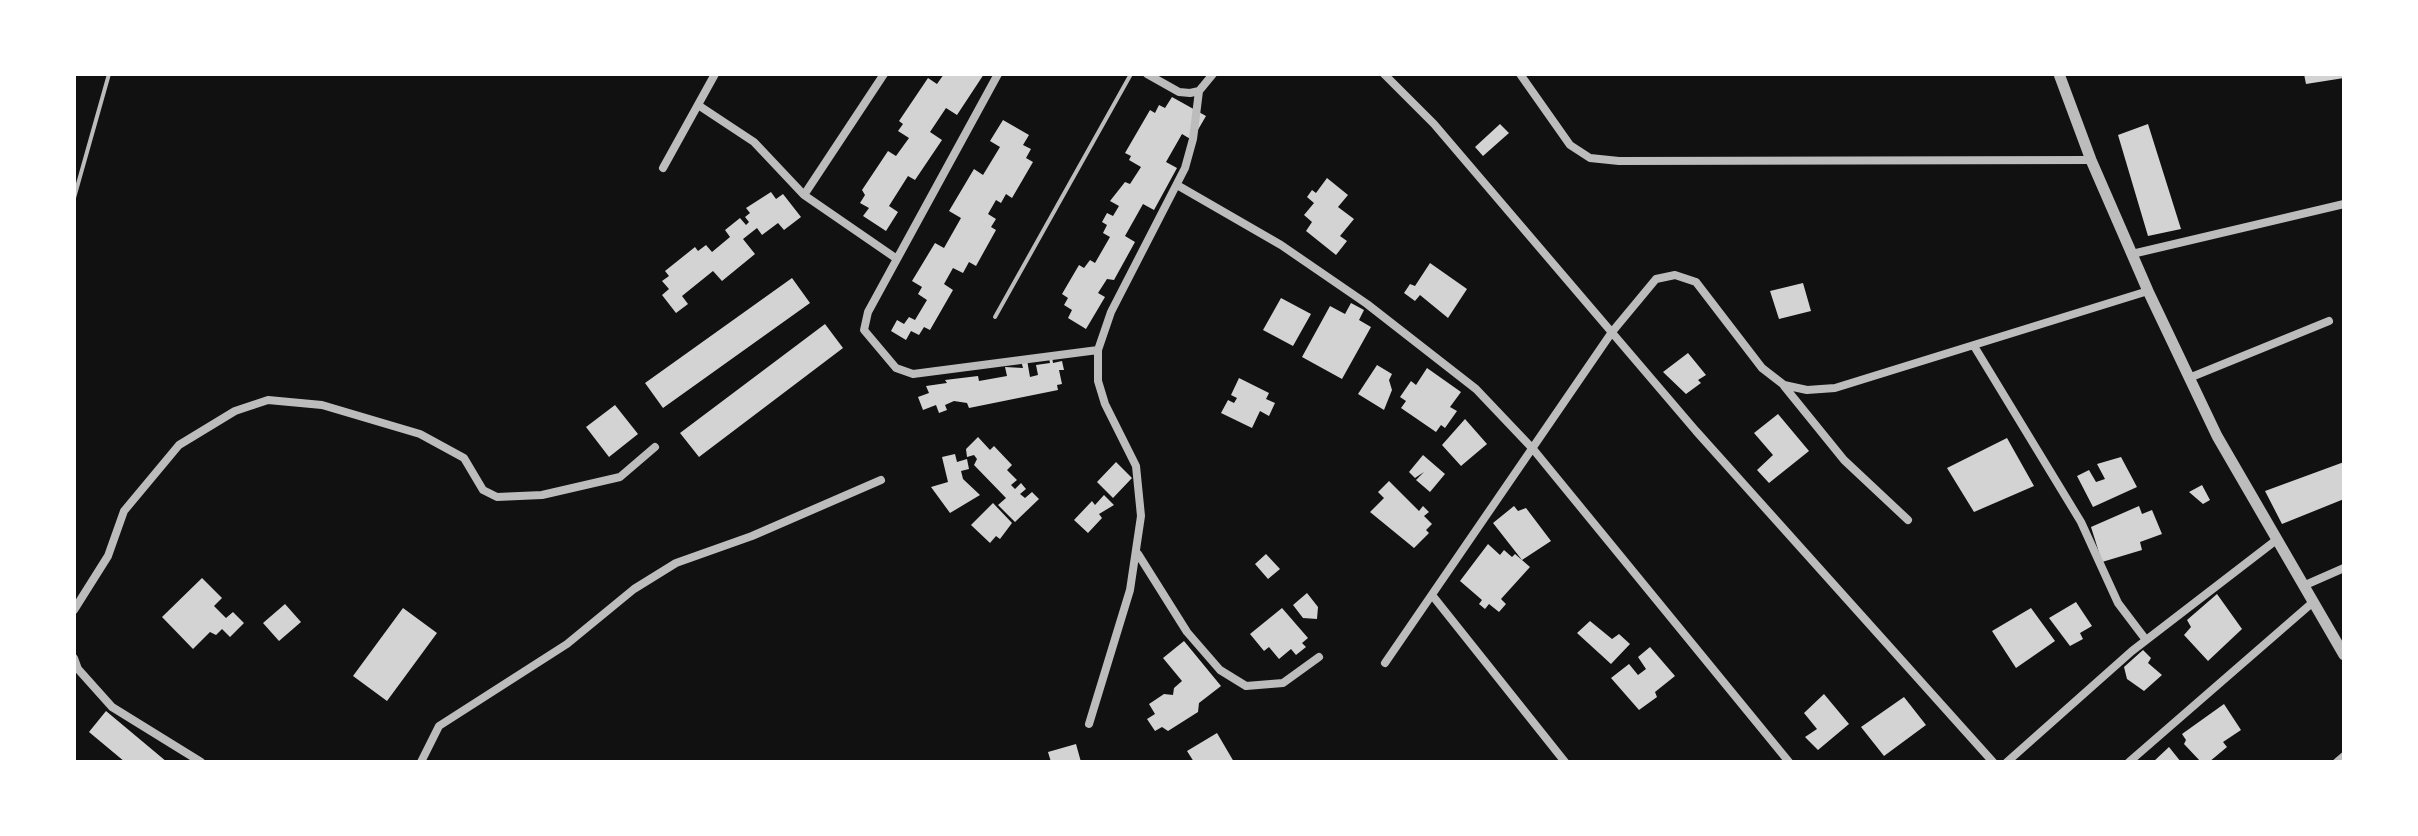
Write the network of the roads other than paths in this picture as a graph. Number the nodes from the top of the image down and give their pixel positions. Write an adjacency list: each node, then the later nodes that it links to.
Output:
1 (109, 74): 17 (lane)
2 (715, 74): 12 (street)
3 (884, 74): 16 (street)
4 (998, 74): 20 (street)
5 (1131, 74): 22 (lane)
6 (1147, 74): 11 (street)
7 (1213, 74): 11 (street)
8 (1384, 74): 24 (street)
9 (1520, 74): 13 (street)
10 (2059, 74): 13 (street)
11 (1199, 91): 15 (street)
12 (698, 105): 14 (street); 16 (street)
13 (2091, 160): 19 (street)
14 (663, 168)
15 (1177, 185): 26 (street); 30 (street)
16 (804, 195): 20 (street)
17 (74, 198)
18 (2344, 204): 19 (street)
19 (2132, 254): 21 (street)
20 (897, 259): 26 (street)
21 (2148, 291): 25 (street); 27 (street)
22 (995, 317)
23 (2329, 321): 27 (street)
24 (1612, 332): 28 (street); 30 (street); 51 (street)
25 (1974, 346): 28 (street); 40 (street)
26 (1098, 350): 34 (street)
27 (2189, 378): 33 (street)
28 (1784, 385): 32 (street)
29 (655, 447): 39 (street)
30 (1533, 449): 37 (street); 50 (street)
31 (881, 480): 48 (street)
32 (1908, 520)
33 (2275, 541): 36 (street); 40 (street)
34 (1138, 553): 42 (street); 45 (street)
35 (2344, 568): 36 (street)
36 (2303, 586): 38 (street)
37 (1432, 595): 44 (street); 49 (street)
38 (2312, 603): 41 (street); 53 (street)
39 (74, 610)
40 (2146, 640): 52 (street)
41 (2344, 655)
42 (1319, 657)
43 (74, 658): 47 (street)
44 (1385, 663)
45 (1089, 724)
46 (2344, 756): 54 (street)
47 (201, 762)
48 (421, 762)
49 (1565, 762)
50 (1789, 762)
51 (1993, 762)
52 (2007, 762)
53 (2129, 762)
54 (2337, 762)

